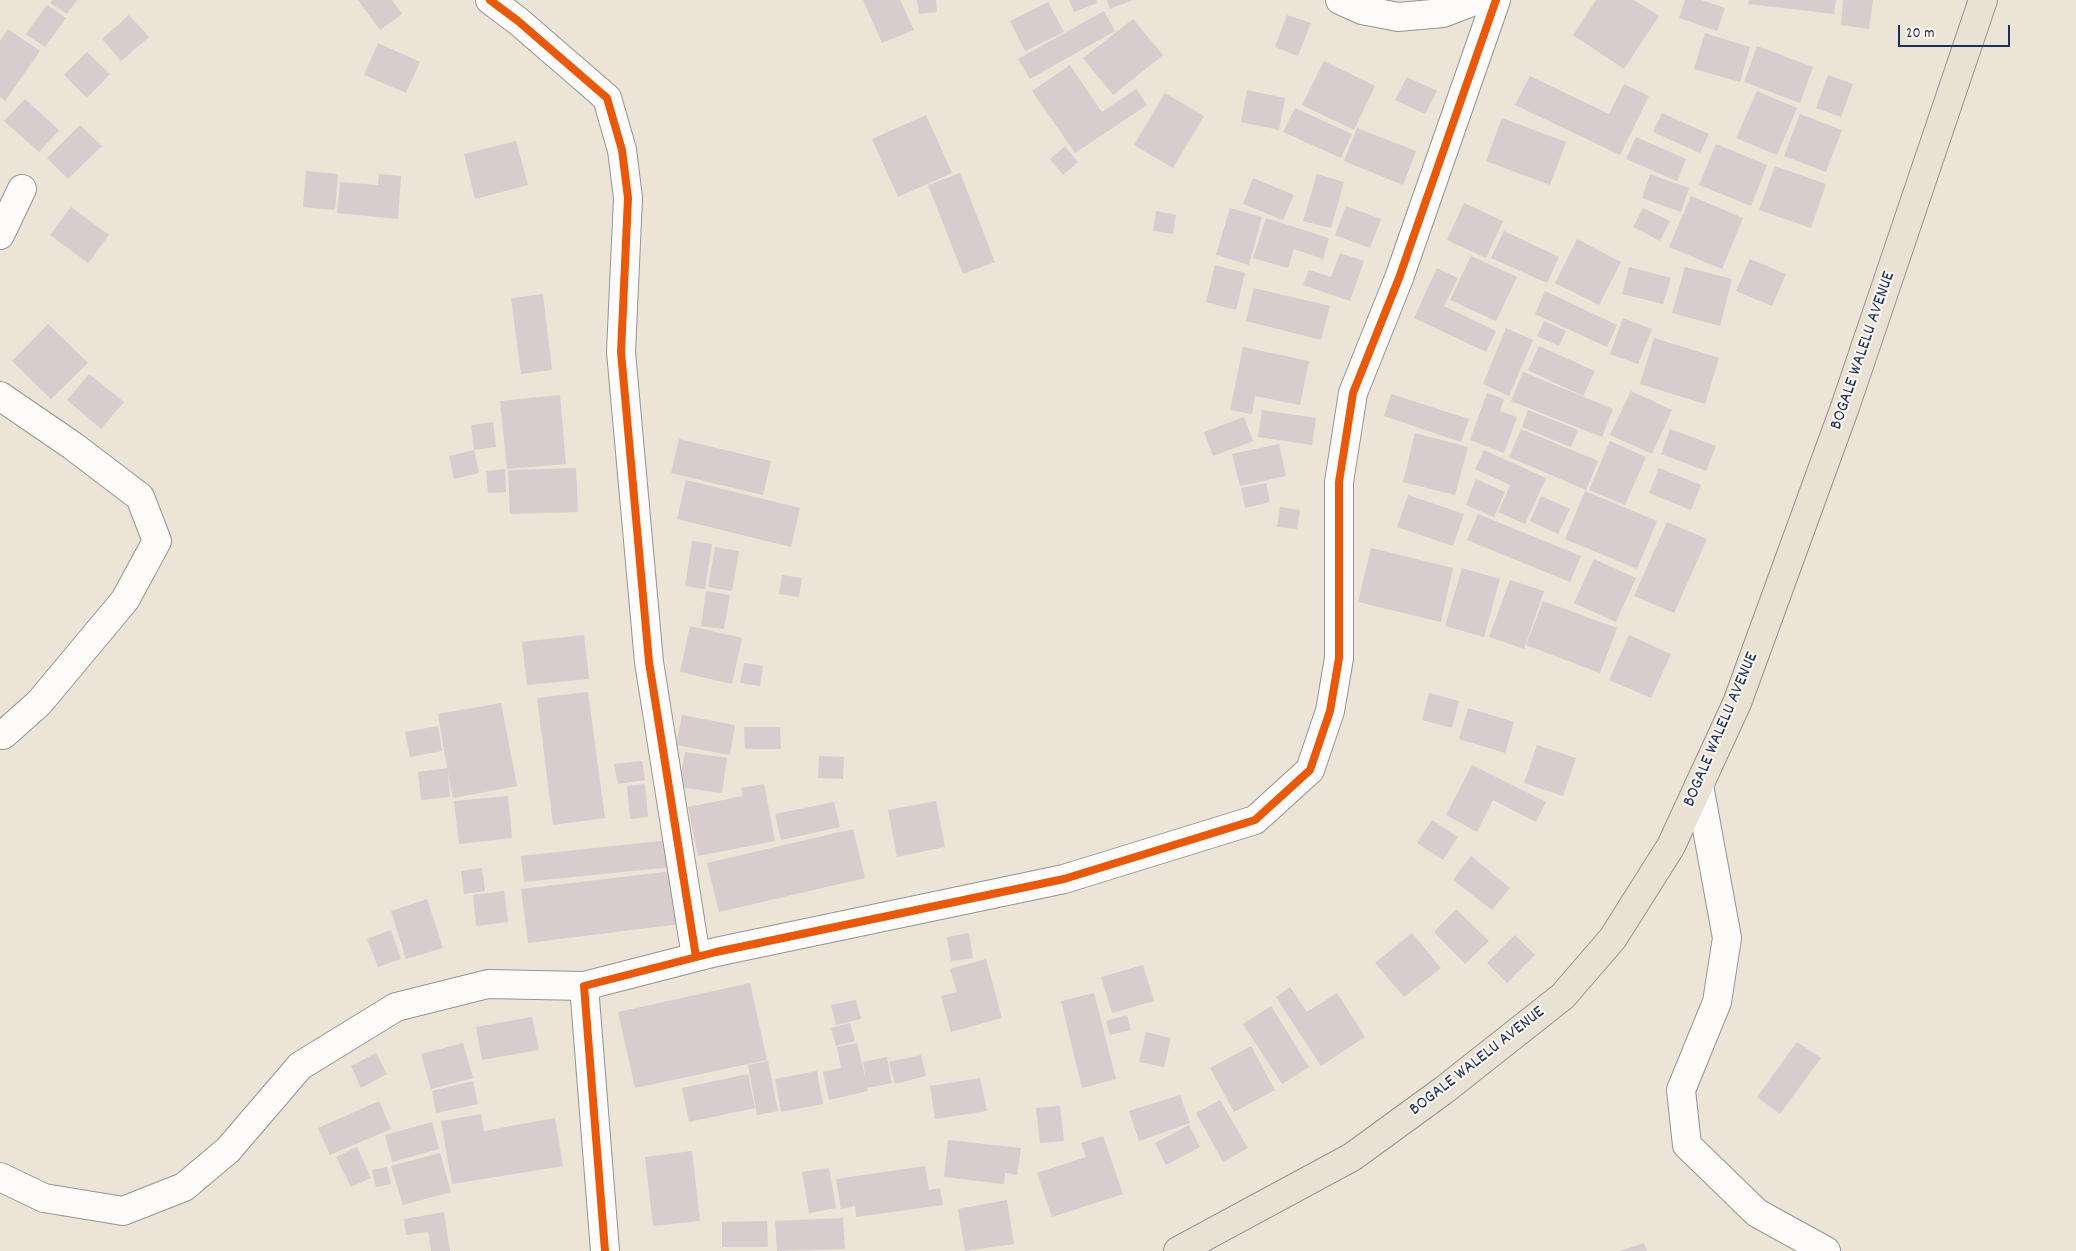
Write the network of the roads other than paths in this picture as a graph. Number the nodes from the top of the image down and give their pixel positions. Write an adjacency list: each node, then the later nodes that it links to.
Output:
1 (490, 0): 11 (street)
2 (1340, 0): 3 (street)
3 (1477, 0)
4 (1496, 0): 11 (street)
5 (1983, 0): 10 (highway, BOGALE WALELU AVENUE)
6 (22, 189): 7 (street)
7 (0, 235)
8 (0, 396): 9 (street)
9 (0, 733)
10 (1699, 785): 14 (highway, BOGALE WALELU AVENUE); 16 (street)
11 (696, 957): 12 (street)
12 (584, 986): 13 (street); 15 (street)
13 (0, 1177)
14 (1184, 1250)
15 (605, 1251)
16 (1826, 1251)

